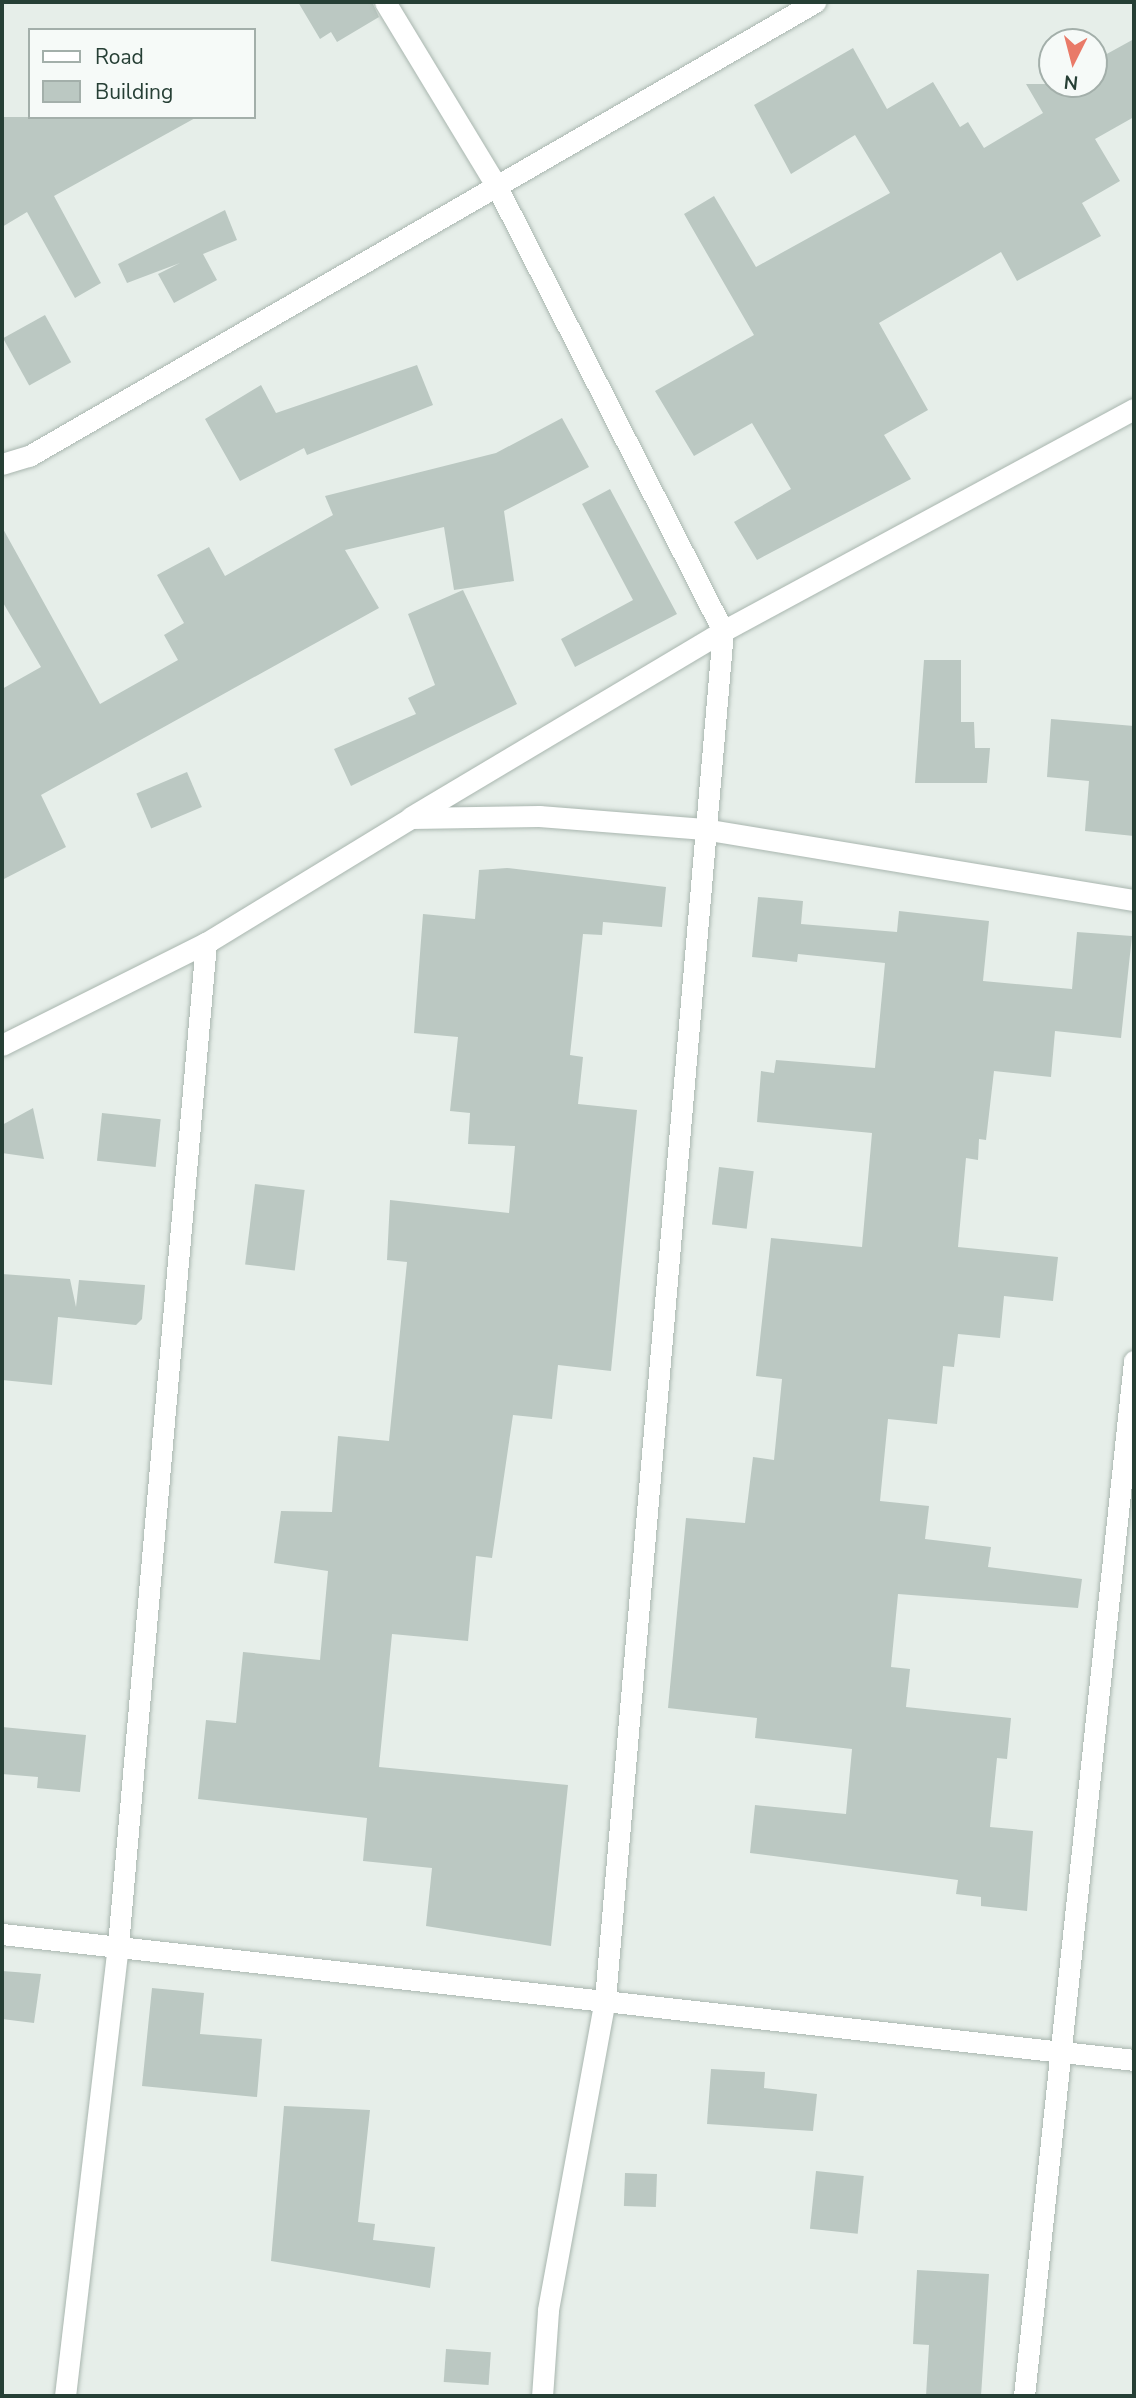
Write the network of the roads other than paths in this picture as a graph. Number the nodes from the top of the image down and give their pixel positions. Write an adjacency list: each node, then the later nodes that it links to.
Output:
1 (385, 2): 3 (street)
2 (815, 2): 3 (street)
3 (496, 185): 5 (street); 6 (street)
4 (1134, 409): 6 (street)
5 (2, 464)
6 (723, 631): 7 (street); 8 (street)
7 (411, 817): 8 (street); 10 (street)
8 (704, 829): 9 (street); 15 (street)
9 (1134, 900)
10 (206, 943): 11 (street); 14 (street)
11 (2, 1045)
12 (1134, 1361): 16 (street)
13 (2, 1934): 14 (street)
14 (118, 1945): 15 (street); 18 (street)
15 (605, 1999): 16 (street); 19 (street)
16 (1056, 2053): 17 (street); 20 (street)
17 (1134, 2060)
18 (65, 2396)
19 (542, 2396)
20 (1024, 2396)

